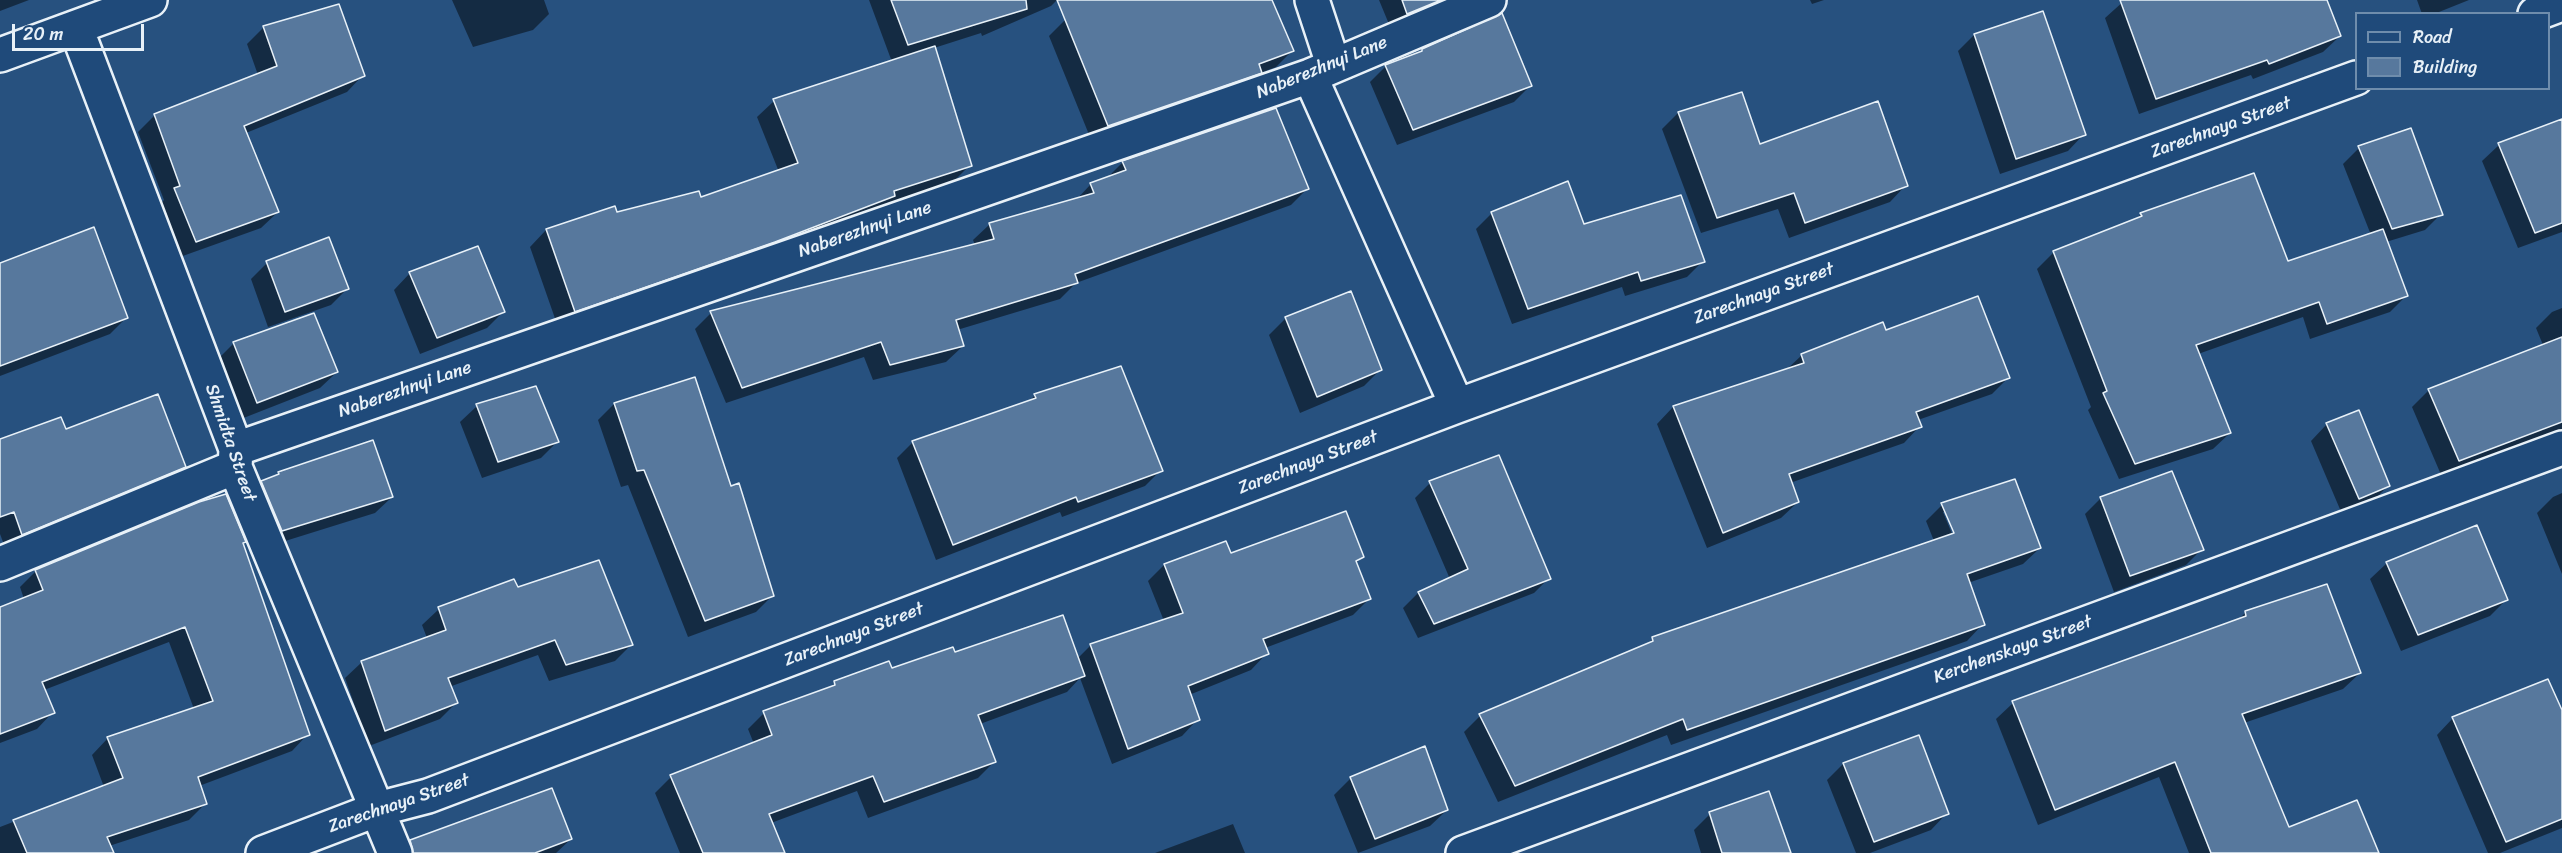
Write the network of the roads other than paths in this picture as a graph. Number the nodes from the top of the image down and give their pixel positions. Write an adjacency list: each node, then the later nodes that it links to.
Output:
1 (150, 0): 6 (street)
2 (1312, 0): 8 (street)
3 (1489, 0): 8 (street, Naberezhnyi Lane)
4 (2562, 4): 5 (street)
5 (2540, 12)
6 (76, 28): 7 (street); 12 (street, Shmidta Street)
7 (0, 55)
8 (1322, 70): 10 (street); 12 (street, Naberezhnyi Lane)
9 (2355, 78): 10 (street, Zarechnaya Street)
10 (1457, 406): 14 (street, Zarechnaya Street)
11 (2562, 448): 17 (street, Kerchenskaya Street)
12 (235, 458): 13 (street, Naberezhnyi Lane); 14 (street, Shmidta Street)
13 (0, 564)
14 (378, 809): 15 (street, Zarechnaya Street); 16 (street, Shmidta Street)
15 (263, 853)
16 (396, 853)
17 (1464, 853)

